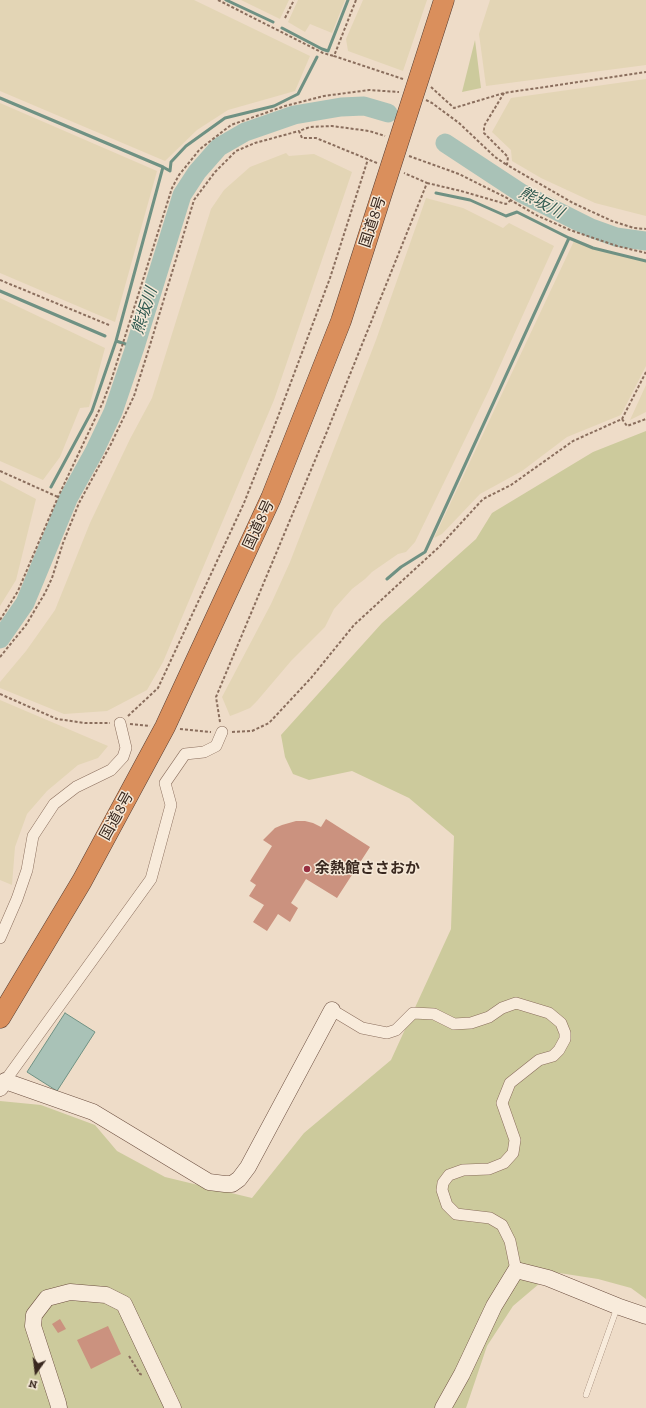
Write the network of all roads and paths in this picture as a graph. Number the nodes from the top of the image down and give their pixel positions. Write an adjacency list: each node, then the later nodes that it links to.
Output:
1 (218, 0): 6 (path)
2 (294, 0): 5 (path)
3 (356, 0): 6 (path)
4 (444, 0): 11 (highway, 国道8号)
5 (285, 18)
6 (334, 56): 8 (path)
7 (646, 72): 10 (path)
8 (400, 78)
9 (432, 87): 10 (path)
10 (504, 93): 14 (path)
11 (414, 95): 13 (highway, 国道8号); 14 (path); 26 (path)
12 (299, 131): 13 (path); 28 (path); 30 (path)
13 (397, 146): 17 (path); 31 (highway, 国道8号)
14 (507, 165): 18 (path)
15 (403, 173): 16 (path)
16 (427, 183): 17 (path); 32 (path)
17 (511, 200): 19 (path)
18 (646, 229)
19 (646, 253)
20 (0, 280): 21 (path)
21 (109, 325)
22 (646, 372): 23 (path)
23 (622, 419): 24 (path); 32 (path)
24 (646, 419)
25 (0, 471): 26 (path)
26 (58, 497): 27 (path)
27 (0, 620)
28 (0, 657)
29 (0, 694): 30 (path)
30 (120, 723): 31 (path); 33 (street)
31 (165, 727): 32 (path); 35 (highway, 国道8号)
32 (222, 732): 36 (street)
33 (0, 938)
34 (332, 1010): 36 (street); 37 (street)
35 (0, 1018)
36 (2, 1084)
37 (516, 1270): 38 (street); 43 (street)
38 (617, 1306): 39 (street); 40 (lane)
39 (646, 1316)
40 (586, 1395)
41 (59, 1408): 42 (street)
42 (173, 1408)
43 (443, 1408)

